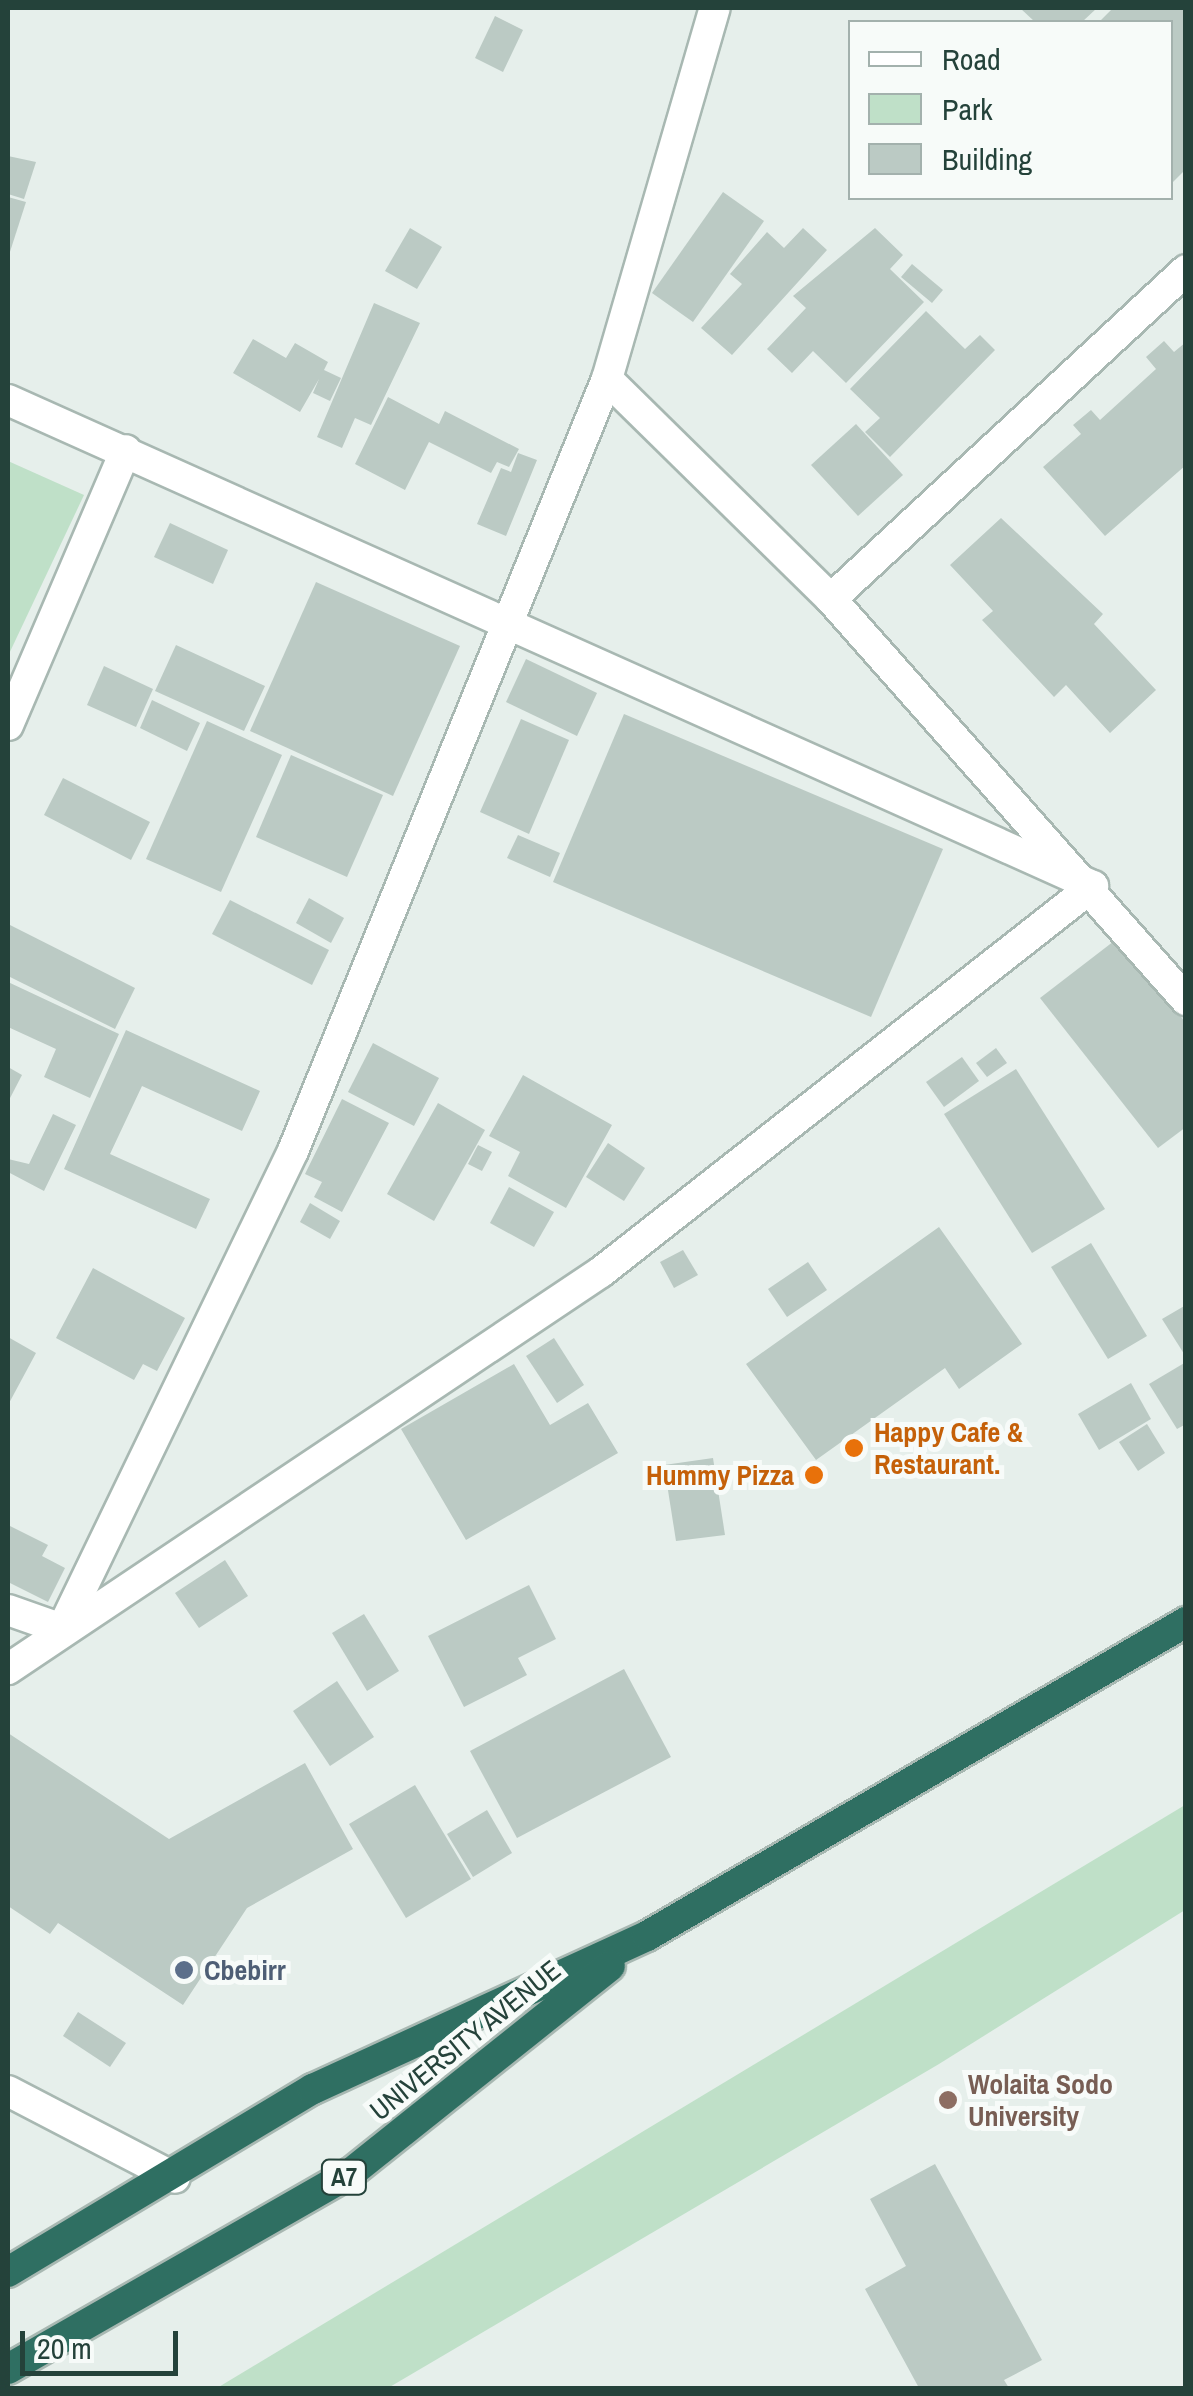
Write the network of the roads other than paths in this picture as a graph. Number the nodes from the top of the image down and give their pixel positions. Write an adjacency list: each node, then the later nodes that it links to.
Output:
1 (715, 8): 3 (street)
2 (1186, 270): 6 (street)
3 (607, 378): 6 (street); 7 (street)
4 (8, 400): 5 (street)
5 (126, 450): 7 (street); 8 (street)
6 (831, 599): 9 (street)
7 (503, 620): 9 (street); 13 (street)
8 (8, 725)
9 (1092, 886): 10 (street); 13 (street)
10 (1186, 1000)
11 (8, 1610): 13 (street)
12 (1186, 1622): 15 (highway, UNIVERSITY AVENUE / A7)
13 (62, 1629): 14 (street)
14 (8, 1670)
15 (647, 1936): 17 (highway, UNIVERSITY AVENUE / A7); 19 (highway, UNIVERSITY AVENUE / A7)
16 (8, 2090): 17 (street)
17 (175, 2178): 18 (highway, UNIVERSITY AVENUE / A7)
18 (8, 2272)
19 (8, 2369)

